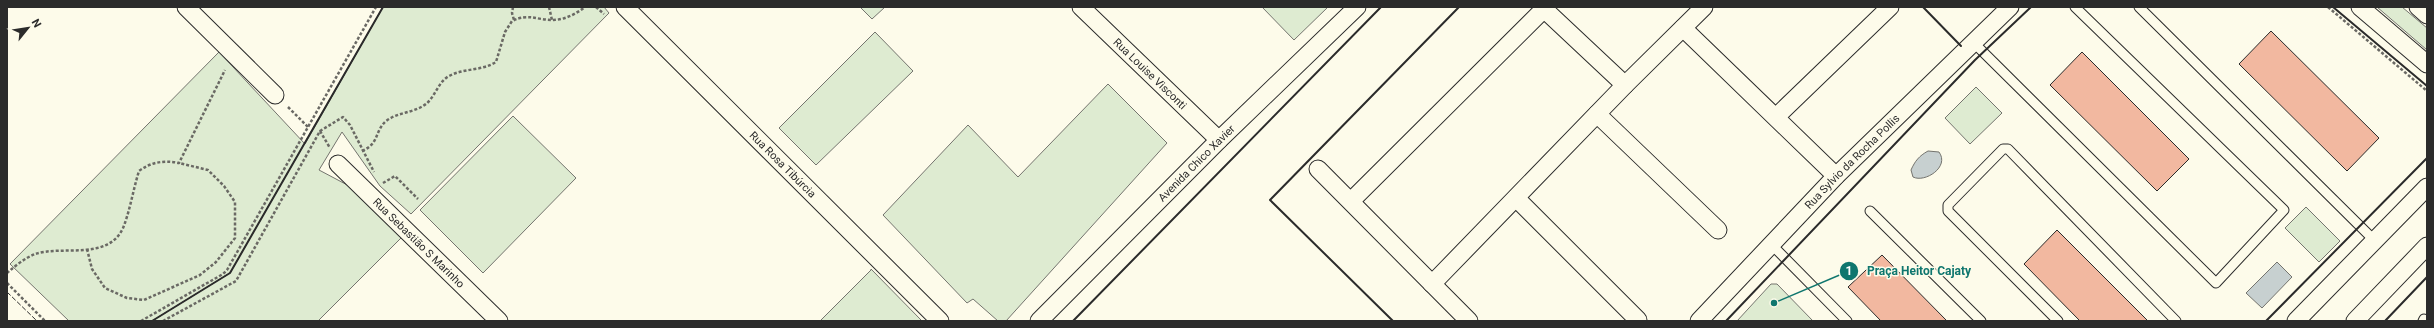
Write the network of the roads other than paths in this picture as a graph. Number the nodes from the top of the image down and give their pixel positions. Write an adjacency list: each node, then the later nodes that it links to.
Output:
1 (186, 7): 18 (street)
2 (625, 7): 36 (street, Rua Rosa Tibúrcia)
3 (1081, 7): 21 (street, Rua Louise Visconti)
4 (1356, 7): 21 (street, Avenida Chico Xavier)
5 (1704, 7): 14 (street)
6 (1890, 7): 20 (street)
7 (2010, 7): 15 (street, Rua Sylvio da Rocha Pollis)
8 (2075, 7): 15 (lane)
9 (2139, 7): 30 (lane)
10 (2360, 7): 16 (street)
11 (2418, 7): 13 (street)
12 (1545, 8): 17 (street); 27 (street)
13 (2427, 15)
14 (1683, 28): 17 (street); 20 (street)
15 (1973, 42): 24 (street, Rua Sylvio da Rocha Pollis)
16 (2427, 64)
17 (1625, 85): 19 (street)
18 (275, 95)
19 (1597, 114): 26 (street); 29 (street)
20 (1776, 118): 24 (street)
21 (1219, 140): 37 (street, Avenida Chico Xavier)
22 (338, 164): 35 (street, Rua Sebastião S Marinho)
23 (1318, 169): 27 (street)
24 (1836, 176): 31 (street, Rua Sylvio da Rocha Pollis)
25 (2427, 187): 30 (street)
26 (1516, 198): 33 (street); 34 (street)
27 (1351, 201): 33 (street)
28 (1870, 211): 41 (lane)
29 (1718, 230)
30 (2374, 240): 44 (street)
31 (1771, 244): 39 (street, Rua Sylvio da Rocha Pollis); 40 (lane)
32 (2427, 246): 45 (street)
33 (1432, 284): 38 (street)
34 (1638, 320)
35 (499, 321)
36 (940, 321)
37 (1039, 321)
38 (1469, 321)
39 (1699, 321)
40 (1848, 321)
41 (1981, 321)
42 (2058, 321): 43 (lane)
43 (2176, 321)
44 (2296, 321)
45 (2355, 321)

